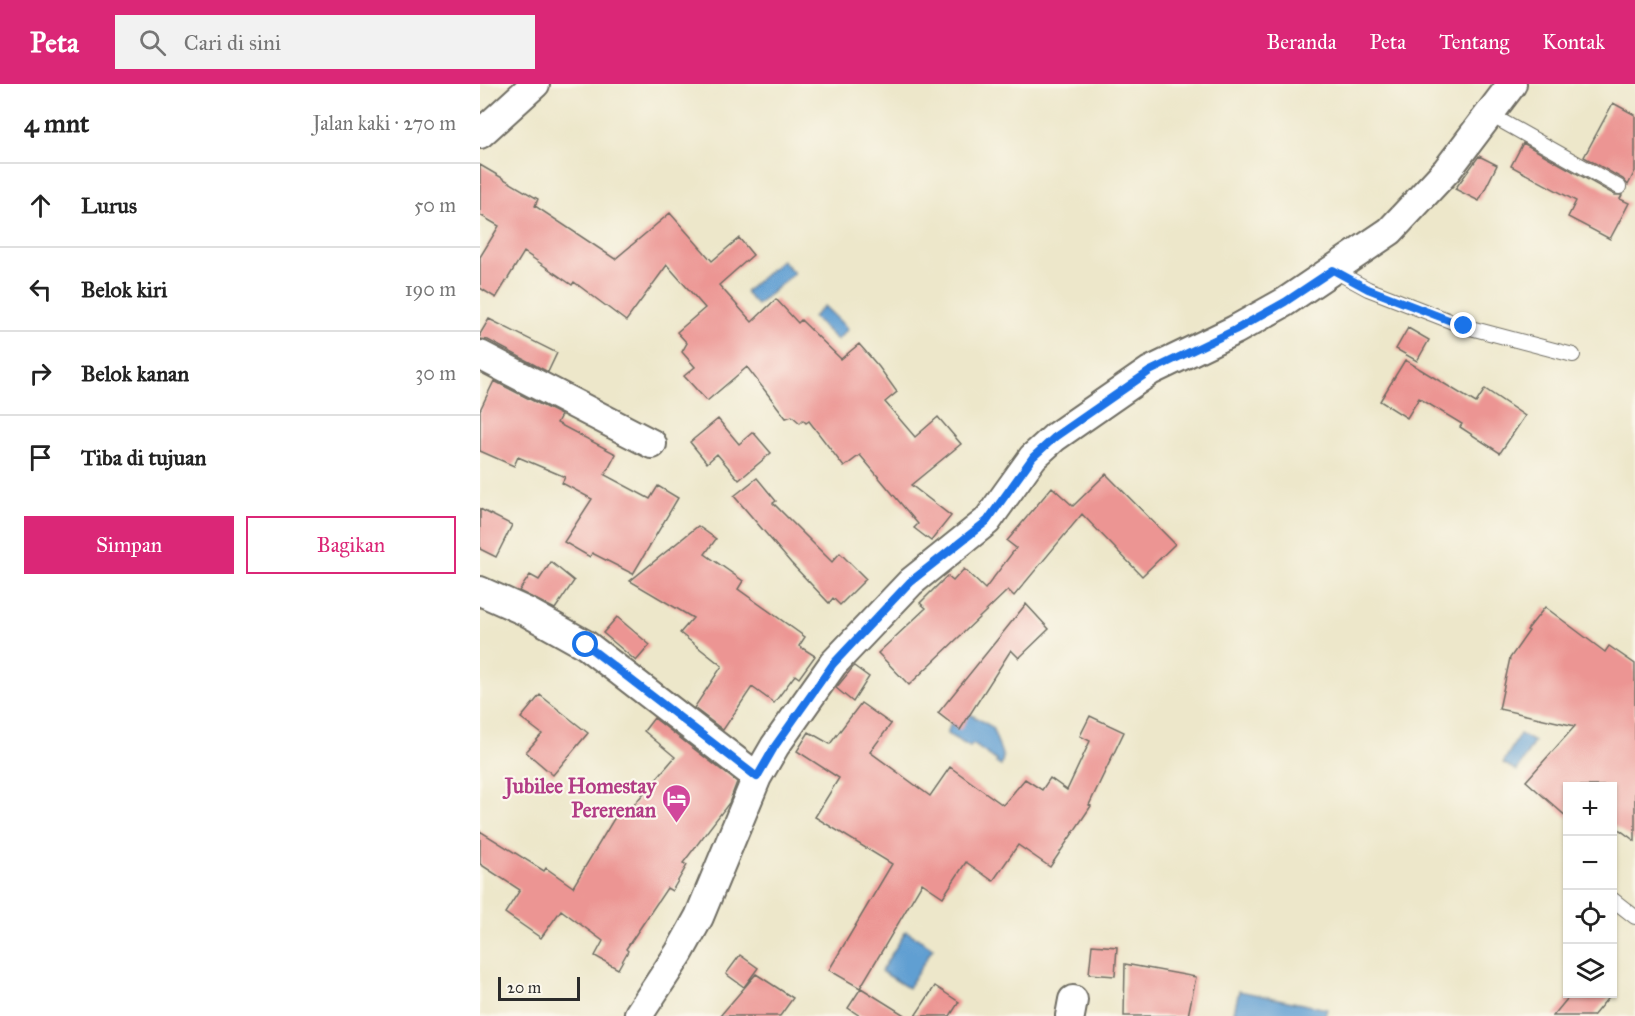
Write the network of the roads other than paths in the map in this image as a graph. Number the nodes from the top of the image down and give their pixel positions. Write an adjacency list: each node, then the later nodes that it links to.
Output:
1 (534, 84): 4 (street)
2 (1512, 84): 3 (street)
3 (1489, 114): 5 (lane); 6 (street)
4 (480, 134)
5 (1619, 187)
6 (1333, 270): 7 (lane); 11 (street)
7 (1573, 354)
8 (480, 355): 9 (street)
9 (652, 444)
10 (480, 591): 11 (street)
11 (757, 777): 14 (street)
12 (1617, 903): 13 (lane)
13 (1635, 917)
14 (638, 1015)

